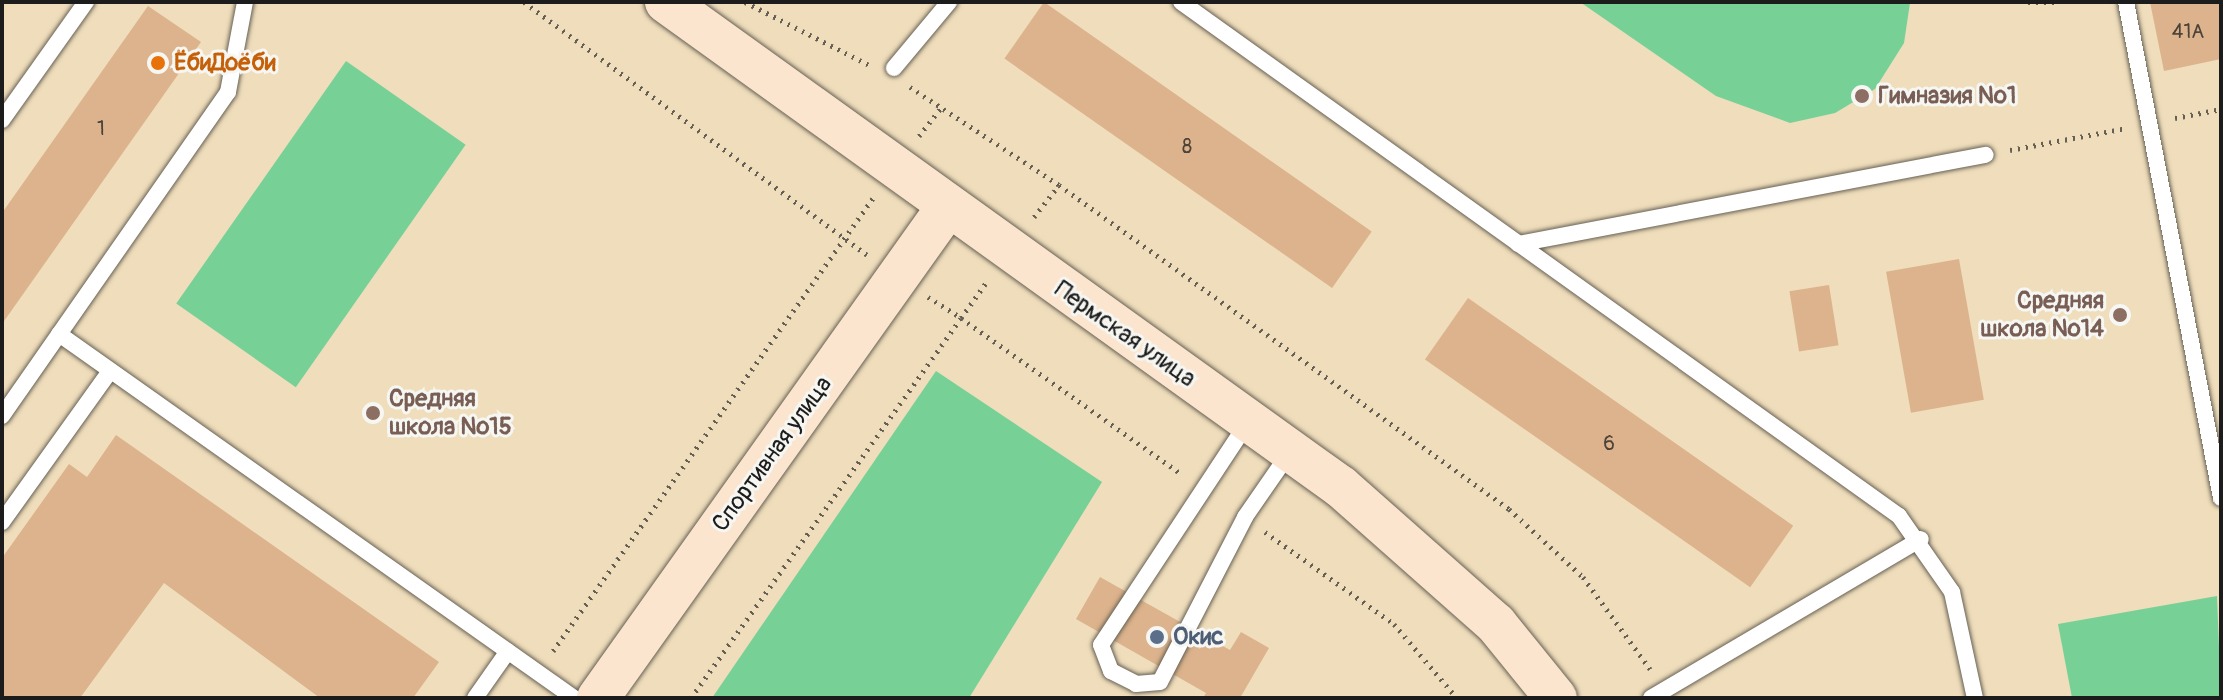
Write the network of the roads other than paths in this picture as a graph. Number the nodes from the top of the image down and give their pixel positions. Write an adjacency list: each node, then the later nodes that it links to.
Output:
1 (86, 2): 8 (lane)
2 (245, 2): 12 (lane)
3 (666, 2): 10 (street, Пермская улица)
4 (949, 2): 7 (lane)
5 (1181, 2): 11 (lane)
6 (2126, 2): 17 (lane)
7 (894, 68)
8 (2, 120)
9 (1986, 155): 11 (lane)
10 (946, 209): 15 (street, Пермская улица); 24 (street, Спортивная улица)
11 (1518, 244): 19 (lane)
12 (59, 334): 13 (lane); 14 (lane)
13 (110, 371): 18 (lane); 20 (lane)
14 (2, 416)
15 (1249, 420): 16 (street, Пермская улица); 16 (lane)
16 (1292, 451): 25 (street, Пермская улица)
17 (2221, 498)
18 (2, 522)
19 (1921, 539): 21 (lane); 26 (lane)
20 (508, 651): 22 (lane); 23 (lane)
21 (1657, 694)
22 (475, 698)
23 (574, 698)
24 (598, 698)
25 (1556, 698)
26 (1975, 698)

